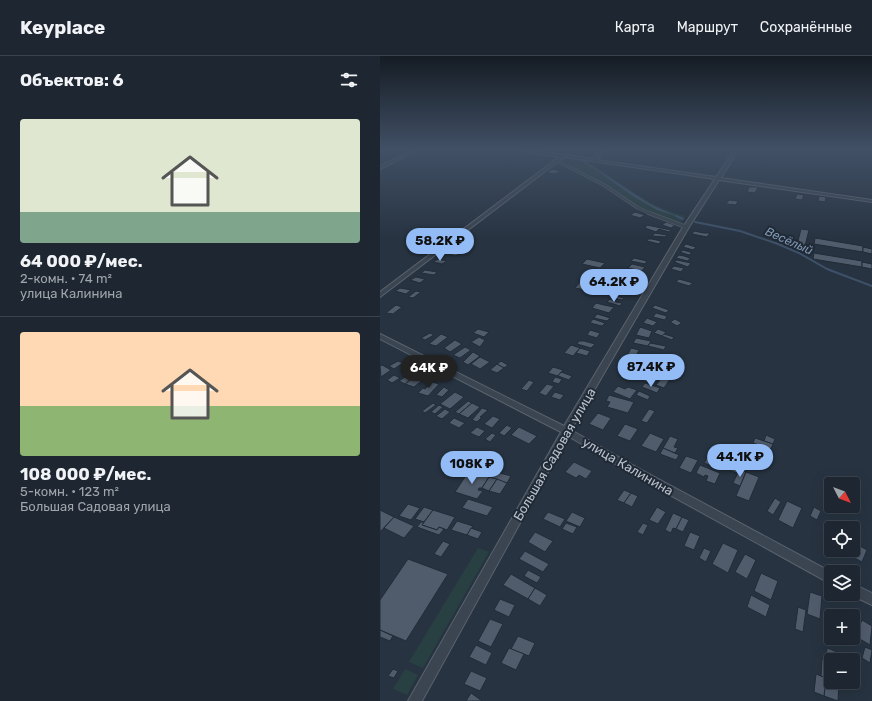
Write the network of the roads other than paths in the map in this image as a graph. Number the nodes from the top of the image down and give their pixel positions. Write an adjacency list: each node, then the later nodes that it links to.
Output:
1 (532, 179): 7 (street)
2 (593, 179): 6 (lane)
3 (717, 179): 6 (street, Большая Садовая улица)
4 (725, 179): 5 (street)
5 (872, 201)
6 (686, 227): 9 (street, Большая Садовая улица)
7 (380, 296)
8 (380, 336): 9 (street, улица Калинина)
9 (566, 431): 10 (street, улица Калинина); 13 (street, Большая Садовая улица)
10 (824, 574)
11 (860, 593): 12 (street)
12 (872, 599)
13 (415, 701)

